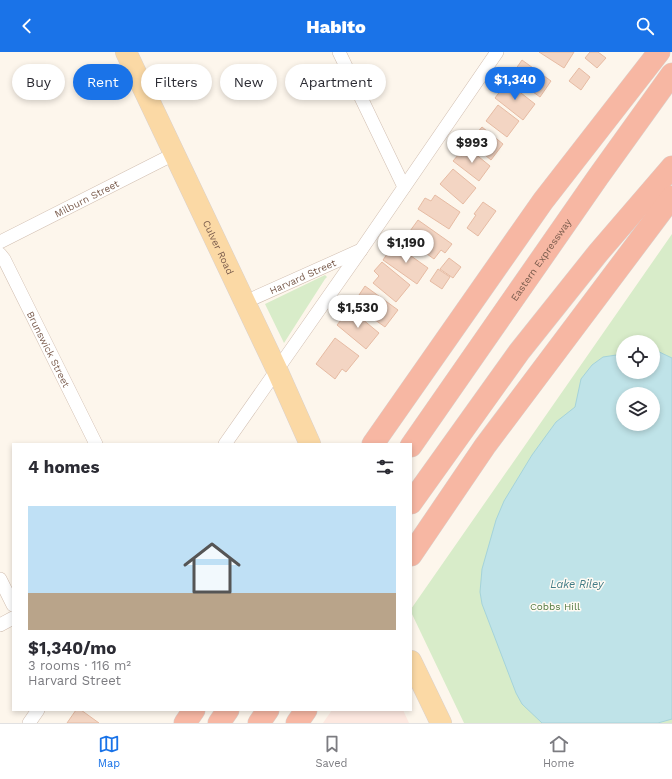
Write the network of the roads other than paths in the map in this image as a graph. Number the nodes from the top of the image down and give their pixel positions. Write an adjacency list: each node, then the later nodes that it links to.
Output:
1 (126, 52): 6 (main road, Culver Road)
2 (339, 52): 8 (street)
3 (497, 52): 8 (street, Harvard Street)
4 (659, 52): 18 (highway)
5 (672, 74): 19 (highway, Eastern Expressway)
6 (174, 154): 10 (street, Milburn Street); 13 (main road, Culver Road)
7 (672, 167): 20 (highway)
8 (404, 187): 11 (street, Harvard Street)
9 (672, 197): 21 (highway)
10 (0, 242)
11 (361, 250): 13 (street, Harvard Street); 14 (street, Harvard Street)
12 (0, 254): 15 (street, Brunswick Street)
13 (244, 302): 14 (main road, Culver Road)
14 (277, 370): 16 (street, Harvard Street); 17 (main road, Culver Road)
15 (96, 443)
16 (226, 443)
17 (310, 443)
18 (374, 443)
19 (412, 445)
20 (412, 502)
21 (412, 554)
22 (0, 579): 23 (street)
23 (12, 603)
24 (12, 619): 25 (street)
25 (0, 625)
26 (412, 663): 37 (main road)
27 (37, 711): 32 (street)
28 (193, 711): 33 (highway)
29 (227, 711): 34 (highway)
30 (267, 711): 35 (highway)
31 (305, 711): 36 (highway)
32 (29, 723)
33 (185, 723)
34 (219, 723)
35 (259, 723)
36 (297, 723)
37 (441, 723)

